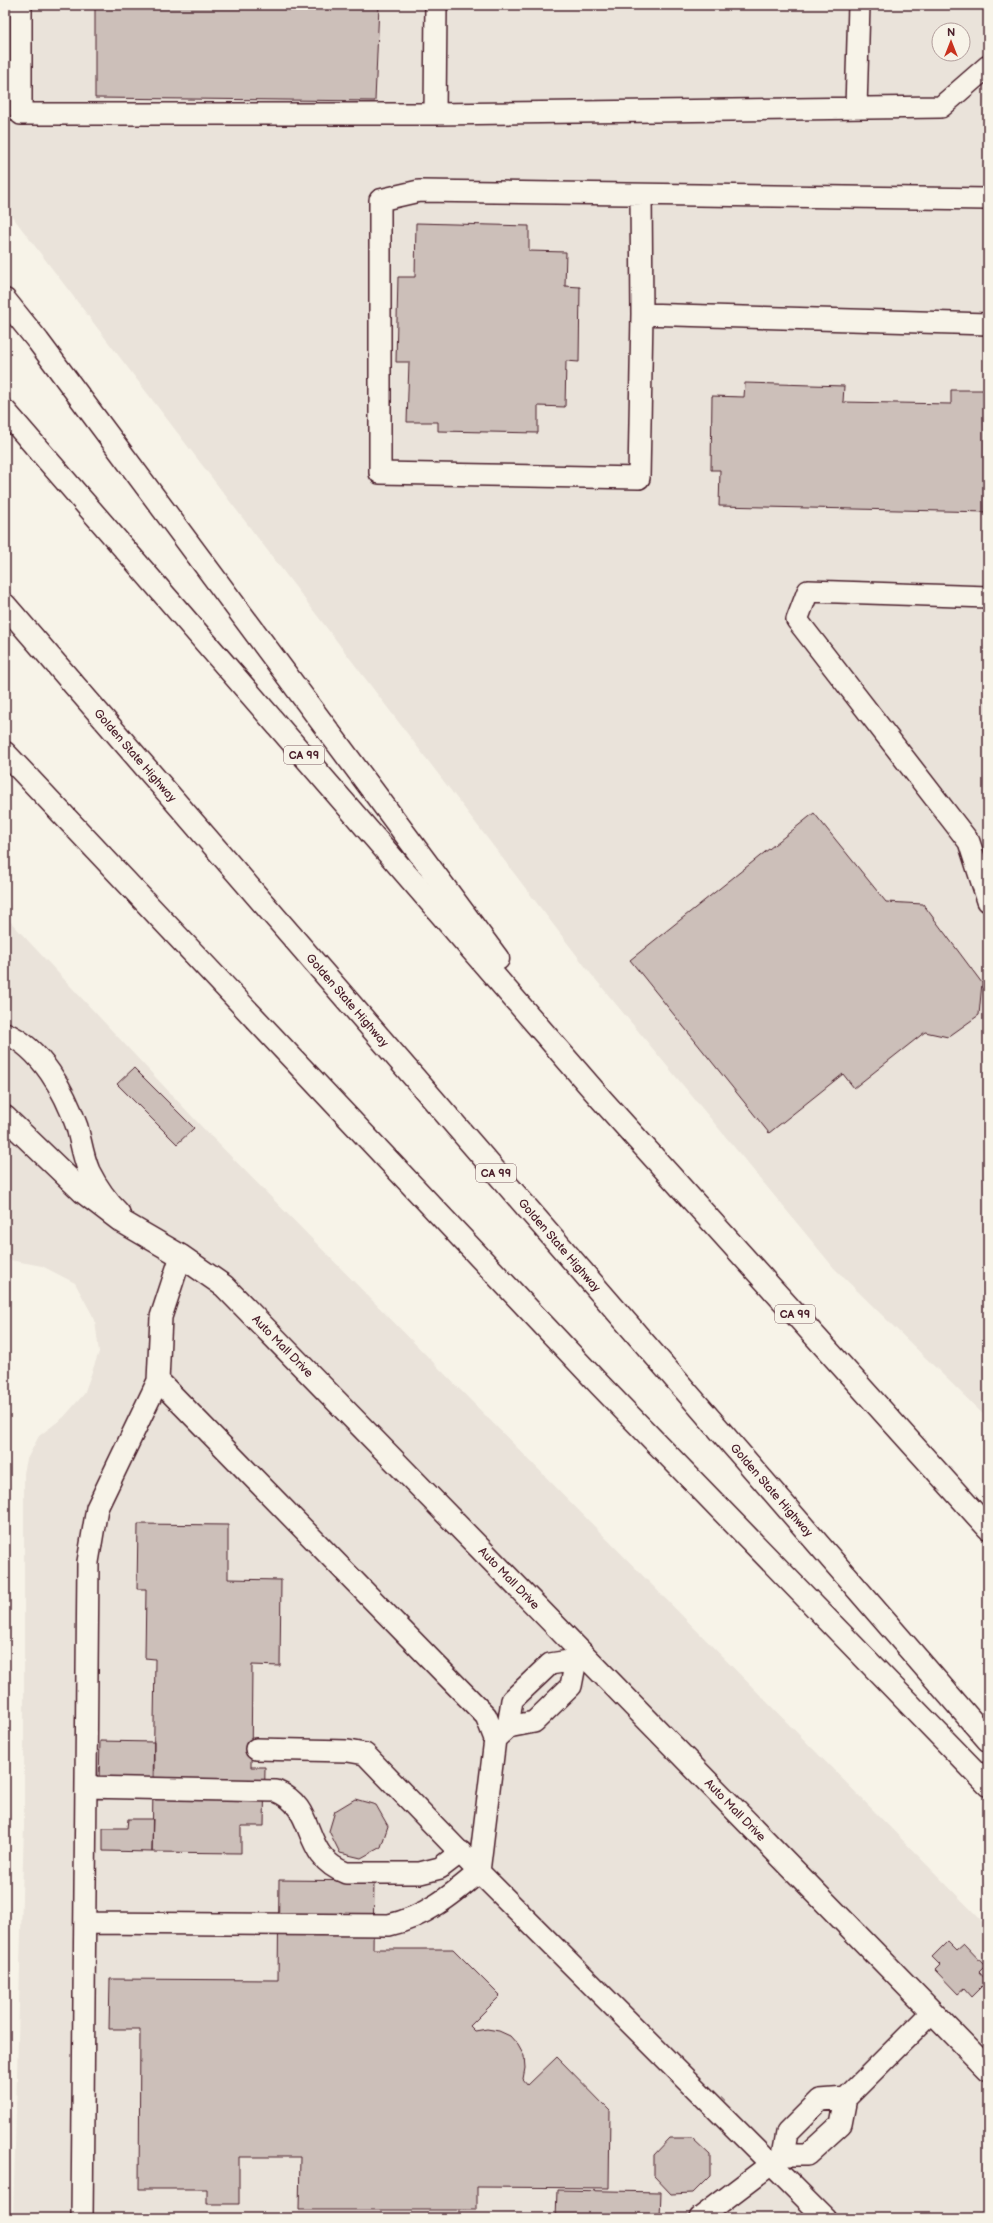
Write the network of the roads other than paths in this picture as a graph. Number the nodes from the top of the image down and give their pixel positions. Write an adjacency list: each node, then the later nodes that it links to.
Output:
1 (21, 5): 6 (lane)
2 (436, 5): 6 (lane)
3 (859, 5): 5 (lane)
4 (988, 66): 5 (lane)
5 (856, 108): 6 (lane)
6 (435, 114)
7 (641, 195): 8 (lane); 10 (lane); 10 (lane)
8 (988, 200)
9 (5, 300): 18 (main road)
10 (642, 314): 11 (lane)
11 (988, 324)
12 (5, 411): 18 (main road, CA 99)
13 (988, 597): 16 (lane)
14 (5, 605): 26 (main road, Golden State Highway / CA 99)
15 (5, 753): 28 (main road)
16 (988, 901)
17 (5, 1033): 20 (lane)
18 (602, 1100): 23 (main road, CA 99)
19 (5, 1117): 20 (main road, Auto Mall Drive)
20 (132, 1228): 21 (main road, Auto Mall Drive)
21 (181, 1256): 22 (lane); 24 (main road, Auto Mall Drive)
22 (158, 1380): 25 (lane); 29 (lane)
23 (988, 1528)
24 (579, 1656): 25 (lane); 25 (lane); 33 (main road, Auto Mall Drive)
25 (502, 1733): 31 (lane)
26 (988, 1740)
27 (256, 1749): 30 (lane)
28 (988, 1785)
29 (86, 1787): 30 (lane); 32 (lane)
30 (460, 1852): 31 (lane)
31 (479, 1872): 32 (lane); 36 (lane)
32 (85, 1922): 37 (lane)
33 (932, 2012): 34 (main road, Auto Mall Drive); 35 (lane)
34 (988, 2069)
35 (846, 2098): 36 (lane); 36 (lane)
36 (778, 2159): 38 (lane); 39 (lane)
37 (82, 2218)
38 (700, 2218)
39 (825, 2218)

